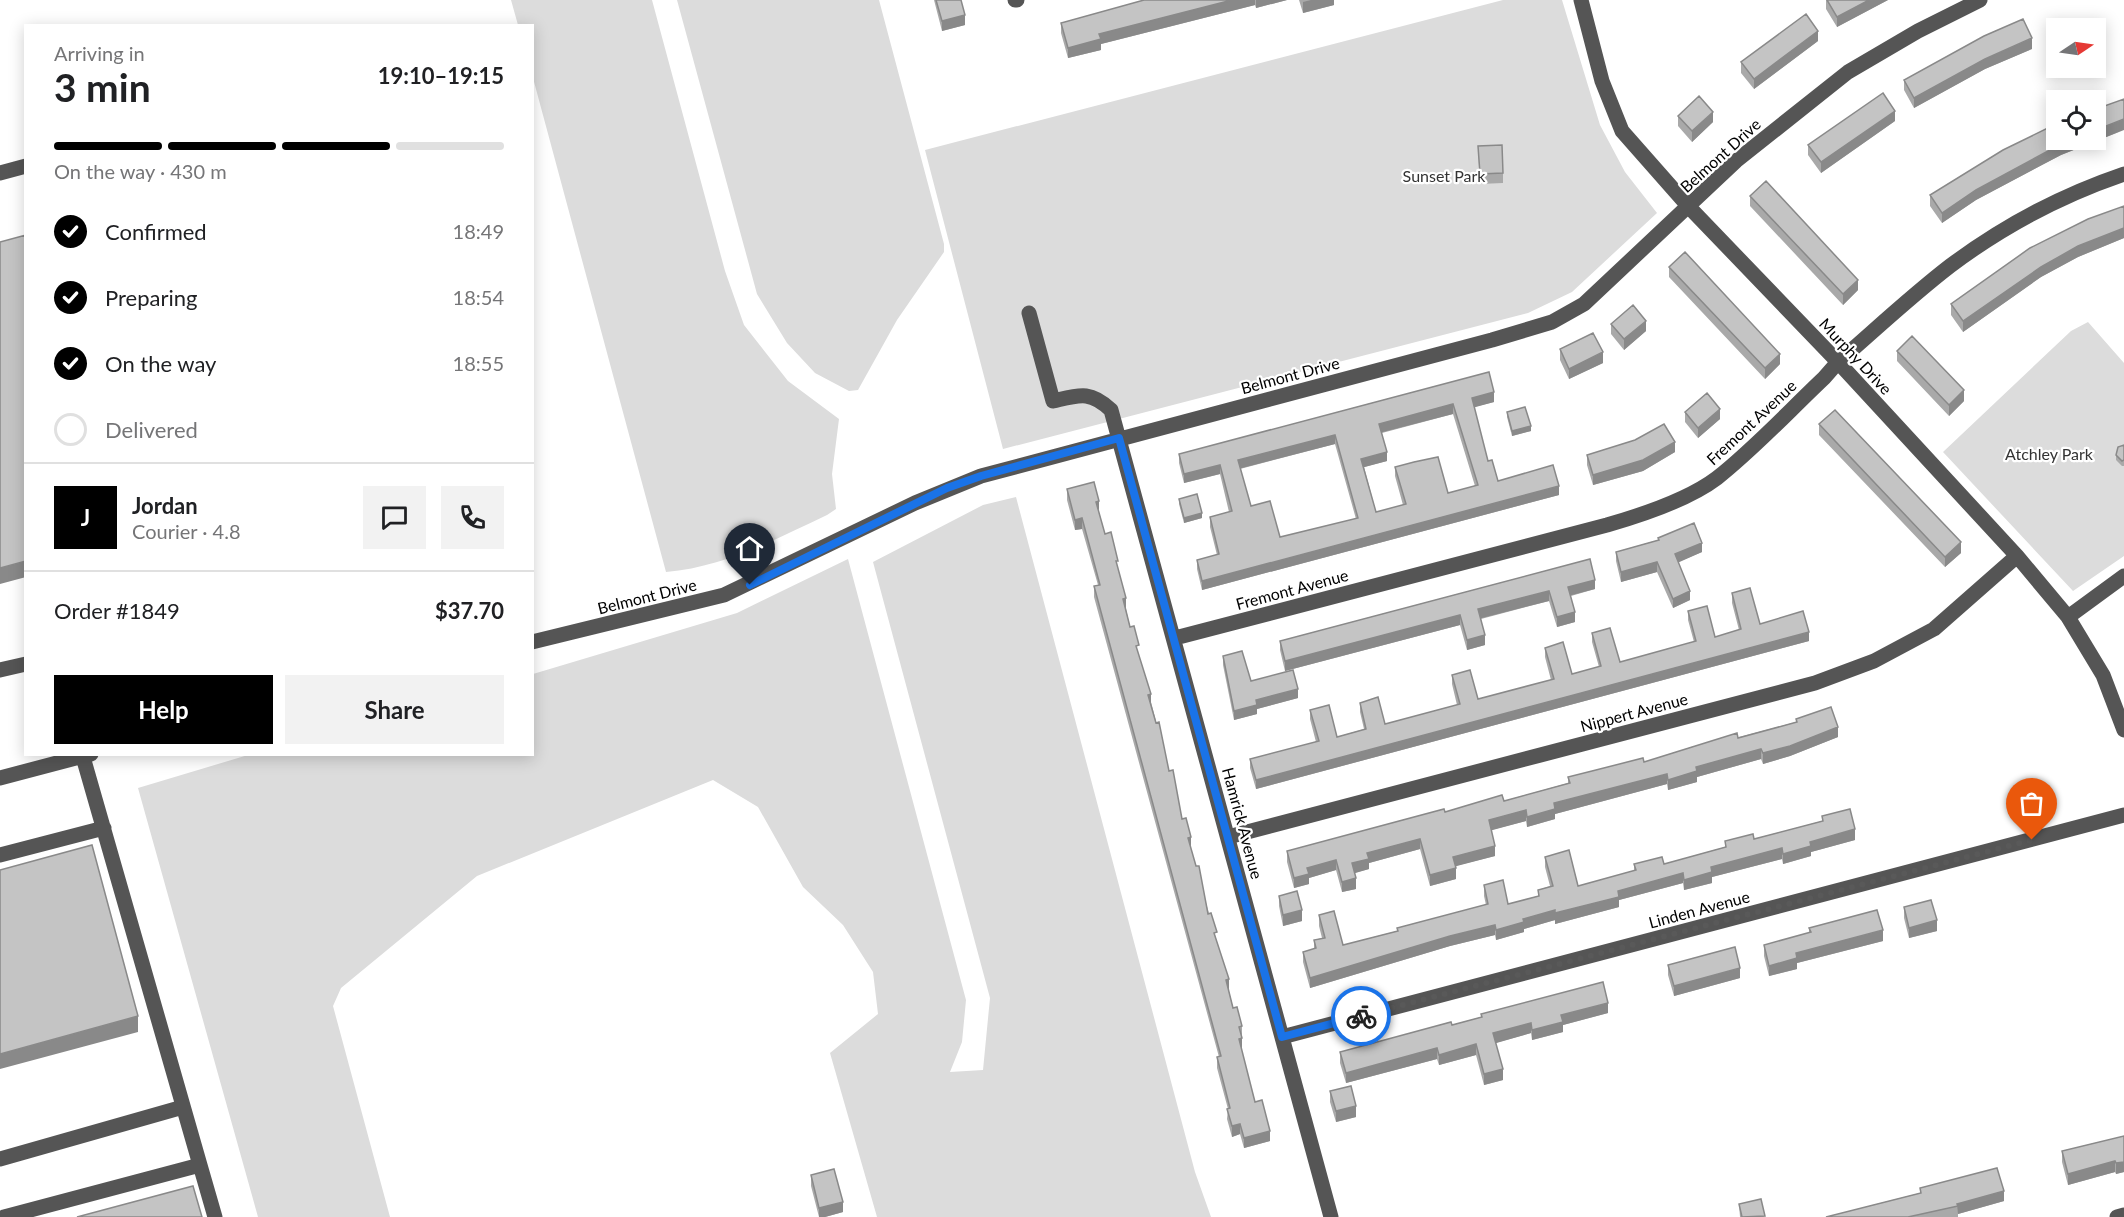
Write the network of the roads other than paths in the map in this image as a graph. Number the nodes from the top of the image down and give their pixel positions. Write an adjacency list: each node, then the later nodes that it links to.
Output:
1 (1581, 0): 6 (street, Murphy Drive)
2 (1980, 0): 6 (street, Belmont Drive)
3 (24, 167): 4 (street)
4 (0, 173)
5 (2124, 174): 8 (street, Fremont Avenue)
6 (1689, 207): 8 (street, Murphy Drive); 9 (street, Belmont Drive)
7 (1029, 312): 9 (street, Hamrick Avenue)
8 (1838, 362): 10 (street, Murphy Drive); 13 (street, Fremont Avenue)
9 (1119, 438): 13 (street, Hamrick Avenue); 14 (street, Belmont Drive)
10 (2018, 556): 12 (street, Murphy Drive); 22 (street, Nippert Avenue)
11 (2124, 576): 12 (street)
12 (2068, 616): 17 (street, Murphy Drive)
13 (1175, 638): 22 (street, Hamrick Avenue)
14 (534, 642)
15 (24, 664): 16 (street)
16 (0, 670)
17 (2124, 730)
18 (87, 756): 19 (street); 21 (street)
19 (0, 778)
20 (2124, 815): 24 (street, Linden Avenue)
21 (104, 828): 23 (street); 25 (street)
22 (1228, 837): 24 (street, Hamrick Avenue)
23 (0, 855)
24 (1282, 1037): 31 (street, Hamrick Avenue)
25 (183, 1107): 26 (street); 27 (street)
26 (0, 1159)
27 (200, 1164): 29 (street); 30 (street)
28 (2124, 1215): 32 (street)
29 (3, 1217)
30 (215, 1217)
31 (1330, 1217)
32 (2117, 1217)

